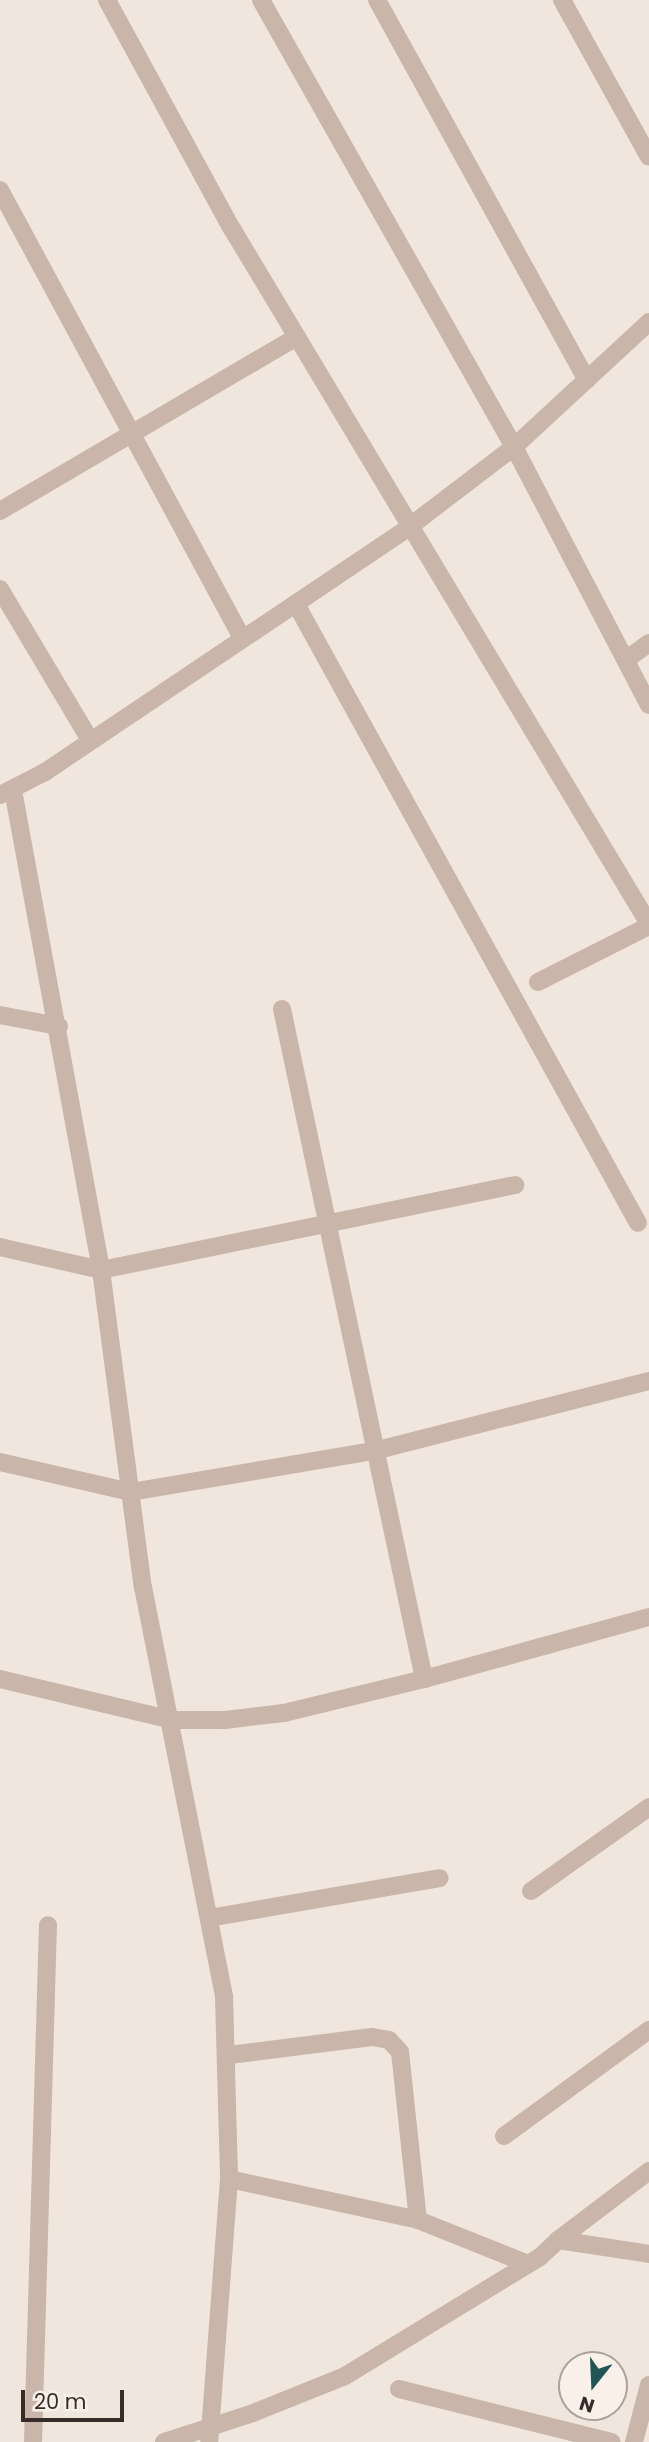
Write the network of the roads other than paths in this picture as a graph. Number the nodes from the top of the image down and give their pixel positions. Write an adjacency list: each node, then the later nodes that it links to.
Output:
1 (107, 0): 8 (street)
2 (261, 0): 11 (street)
3 (377, 0): 9 (street)
4 (562, 0): 5 (street)
5 (649, 157)
6 (0, 190): 10 (street)
7 (649, 322): 9 (street)
8 (297, 337): 10 (street); 13 (street)
9 (587, 380): 11 (street)
10 (134, 434): 12 (street); 16 (street)
11 (514, 447): 13 (street); 18 (street)
12 (0, 512)
13 (409, 527): 15 (street); 22 (street)
14 (0, 589): 20 (street)
15 (296, 604): 16 (street); 28 (street)
16 (242, 638): 20 (street)
17 (649, 643): 18 (street)
18 (627, 659): 19 (street)
19 (649, 705)
20 (90, 740): 21 (street)
21 (7, 793): 26 (street)
22 (649, 925): 23 (street)
23 (538, 982)
24 (282, 1009): 29 (street)
25 (0, 1015): 26 (street)
26 (59, 1027): 31 (street)
27 (515, 1185): 29 (street)
28 (638, 1223)
29 (327, 1226): 31 (street); 33 (street)
30 (0, 1247): 31 (street)
31 (101, 1270): 35 (street)
32 (649, 1381): 33 (street)
33 (374, 1451): 35 (street); 38 (street)
34 (0, 1462): 35 (street)
35 (131, 1492): 39 (street)
36 (649, 1617): 38 (street)
37 (0, 1679): 39 (street)
38 (424, 1679): 39 (street)
39 (172, 1720): 43 (street)
40 (649, 1807): 42 (street)
41 (440, 1878): 43 (street)
42 (531, 1891)
43 (209, 1918): 46 (street)
44 (48, 1925): 57 (street)
45 (649, 2030): 47 (street)
46 (229, 2055): 49 (street); 50 (street)
47 (504, 2136)
48 (649, 2172): 51 (street)
49 (229, 2179): 50 (street); 56 (street)
50 (418, 2220): 53 (street)
51 (558, 2240): 52 (street); 53 (street)
52 (649, 2254)
53 (528, 2264): 56 (street)
54 (649, 2385): 60 (street)
55 (399, 2389): 59 (street)
56 (209, 2434): 58 (street)
57 (33, 2442)
58 (164, 2442)
59 (612, 2442)
60 (634, 2442)

